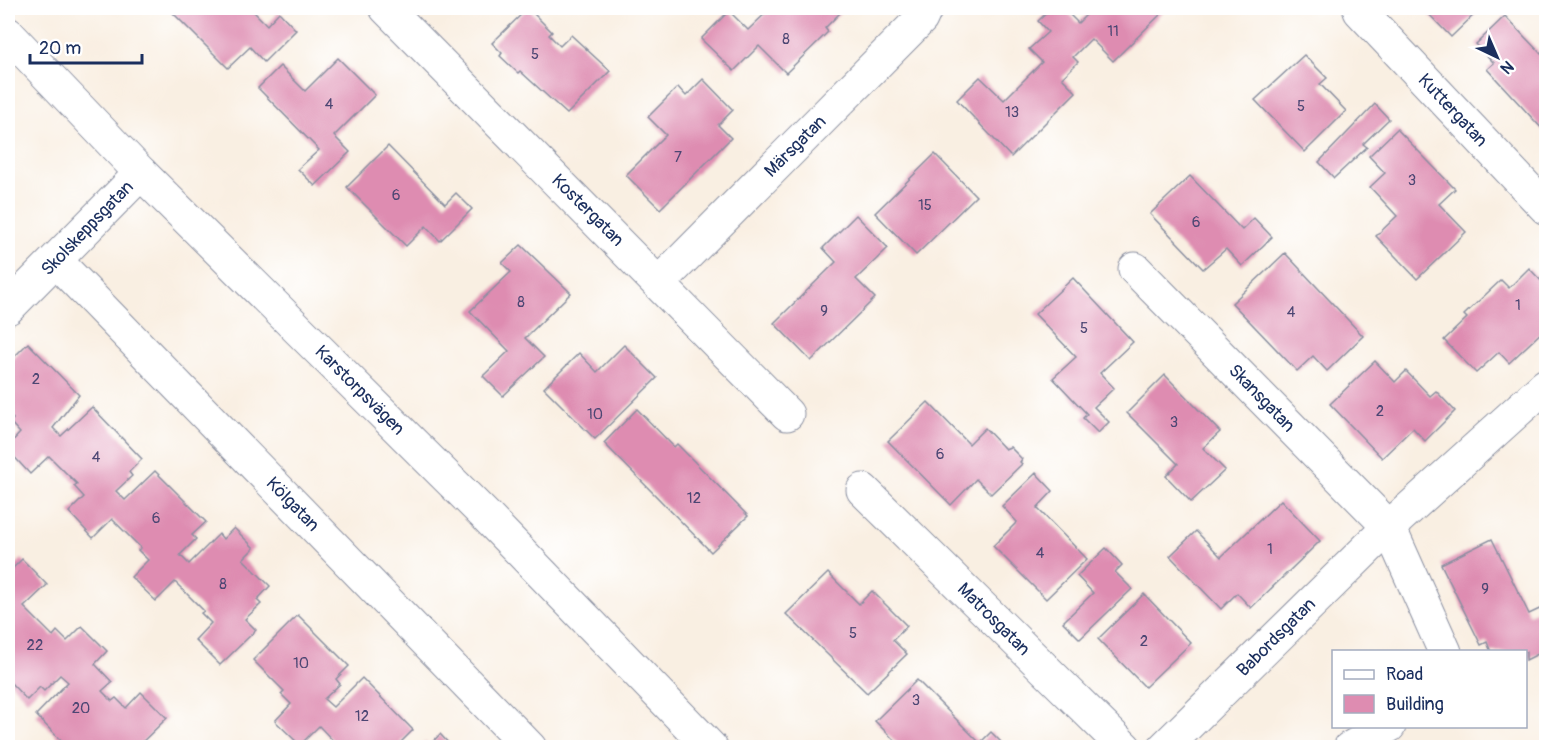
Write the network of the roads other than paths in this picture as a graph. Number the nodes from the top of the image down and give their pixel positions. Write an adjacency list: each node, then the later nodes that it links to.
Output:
1 (386, 8): 9 (street, Kostergatan)
2 (926, 8): 9 (street, Märsgatan)
3 (1359, 11): 6 (street, Kuttergatan)
4 (8, 34): 5 (street, Karstorpsvägen)
5 (141, 173): 7 (street, Skolskeppsgatan); 18 (street, Karstorpsvägen)
6 (1546, 208)
7 (56, 261): 10 (street, Skolskeppsgatan); 17 (street, Kölgatan)
8 (1136, 269): 14 (street, Skansgatan)
9 (660, 282): 12 (street, Kostergatan)
10 (8, 308)
11 (1546, 385): 14 (street, Babordsgatan)
12 (787, 414)
13 (863, 490): 19 (street, Matrosgatan)
14 (1389, 527): 15 (street); 20 (street, Babordsgatan)
15 (1445, 650)
16 (1385, 728): 21 (street)
17 (530, 747)
18 (711, 747)
19 (1125, 747)
20 (1164, 747)
21 (1350, 747)

